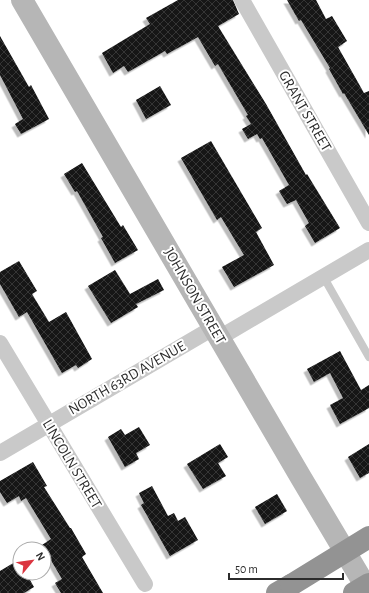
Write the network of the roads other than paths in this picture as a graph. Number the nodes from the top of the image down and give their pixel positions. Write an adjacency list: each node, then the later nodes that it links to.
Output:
1 (22, 0): 6 (street, JOHNSON STREET)
2 (242, 0): 3 (street, GRANT STREET)
3 (369, 223)
4 (369, 250): 5 (street, NORTH 63RD AVENUE)
5 (323, 276): 6 (street, NORTH 63RD AVENUE); 8 (lane)
6 (216, 333): 9 (street, NORTH 63RD AVENUE); 15 (street, JOHNSON STREET)
7 (0, 343): 9 (street, LINCOLN STREET)
8 (369, 357)
9 (48, 424): 10 (street, NORTH 63RD AVENUE); 12 (street, LINCOLN STREET)
10 (0, 453)
11 (369, 537): 14 (highway, bridge)
12 (145, 584)
13 (369, 584): 16 (highway, bridge)
14 (284, 589)
15 (369, 592)
16 (354, 593)

